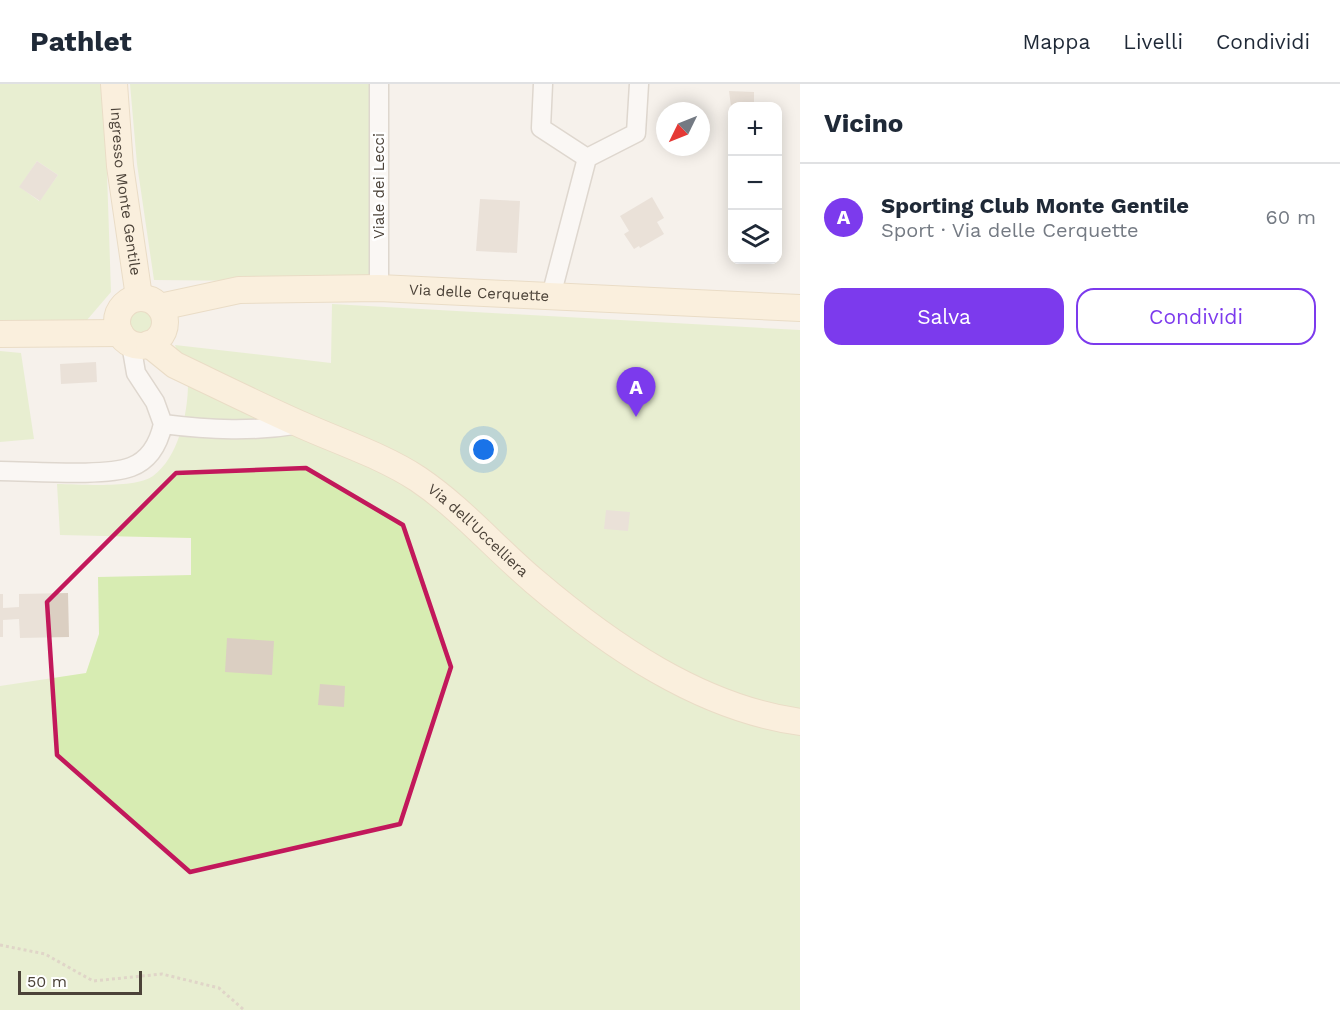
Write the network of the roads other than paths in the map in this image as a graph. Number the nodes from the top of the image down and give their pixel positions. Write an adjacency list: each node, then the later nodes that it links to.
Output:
1 (114, 84): 8 (street, Ingresso Monte Gentile)
2 (380, 84): 6 (street, Viale dei Lecci)
3 (543, 84): 5 (street)
4 (639, 84): 5 (street)
5 (587, 158): 7 (street)
6 (379, 288): 7 (street, Via delle Cerquette); 8 (street, Via delle Cerquette)
7 (551, 296): 9 (street, Via delle Cerquette)
8 (150, 302): 11 (street); 11 (street)
9 (800, 308)
10 (0, 334): 11 (street)
11 (133, 340): 12 (street); 13 (street, Via dell'Uccelliera)
12 (163, 424): 13 (street); 14 (street)
13 (301, 424): 15 (street, Via dell'Uccelliera)
14 (0, 471)
15 (800, 722)

